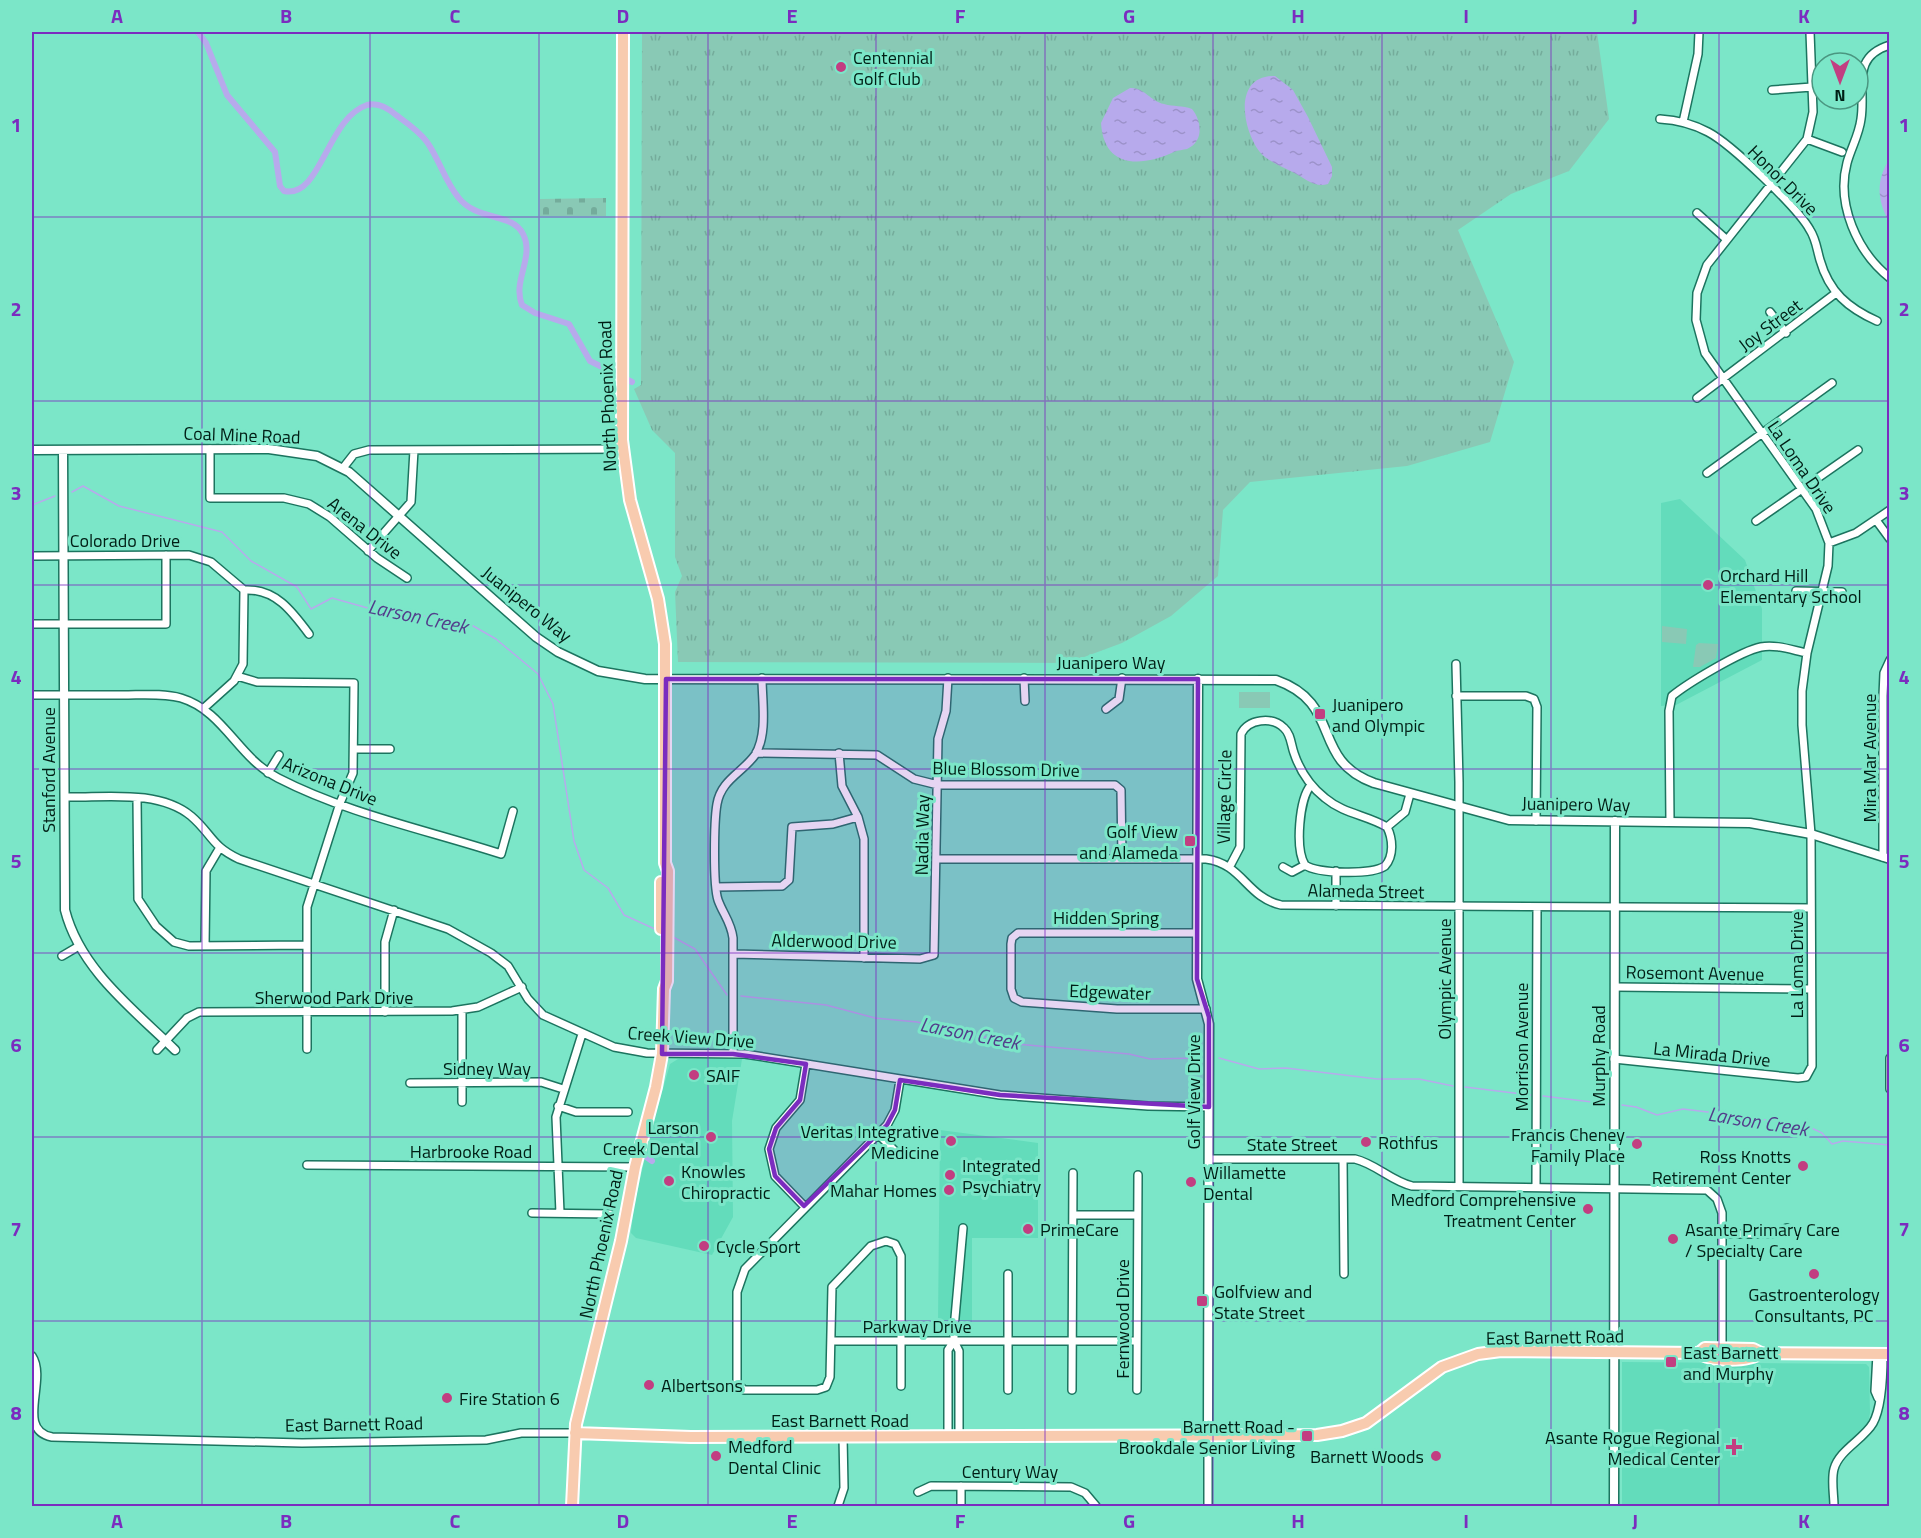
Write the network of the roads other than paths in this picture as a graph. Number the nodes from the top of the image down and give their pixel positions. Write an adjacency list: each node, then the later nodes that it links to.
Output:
1 (623, 32): 26 (main road, North Phoenix Road)
2 (1699, 32): 10 (street)
3 (1810, 32): 5 (street, La Loma Drive)
4 (1890, 45): 16 (street)
5 (1811, 51)
6 (1810, 87): 7 (street)
7 (1772, 90)
8 (1813, 111): 11 (street, La Loma Drive)
9 (1660, 119): 10 (street, Honor Drive)
10 (1683, 122): 13 (street, Honor Drive)
11 (1807, 139): 12 (street); 13 (street, La Loma Drive)
12 (1842, 152)
13 (1771, 186): 15 (street, La Loma Drive); 17 (street, Honor Drive)
14 (1697, 213): 15 (street)
15 (1726, 239): 21 (street, La Loma Drive)
16 (1890, 278)
17 (1836, 293): 19 (street, Honor Drive); 20 (street, Joy Street)
18 (1770, 312): 20 (street)
19 (1877, 321)
20 (1786, 333): 21 (street, Joy Street)
21 (1721, 379): 23 (street, Joy Street); 24 (street, La Loma Drive)
22 (1832, 383): 24 (street)
23 (1697, 398)
24 (1762, 435): 32 (street); 33 (street, La Loma Drive)
25 (210, 449): 28 (street, Coal Mine Road); 31 (street, Coal Mine Road); 40 (street, Arena Drive)
26 (622, 449): 29 (street); 60 (main road, North Phoenix Road)
27 (32, 450): 28 (street, Coal Mine Road)
28 (63, 450): 41 (street, Stanford Avenue)
29 (414, 450): 31 (street); 35 (street)
30 (1858, 450): 33 (street)
31 (343, 468): 35 (street, Juanipero Way)
32 (1707, 473)
33 (1801, 490): 37 (street); 39 (street, La Loma Drive)
34 (1890, 510): 36 (street)
35 (400, 516): 40 (street); 60 (street, Juanipero Way)
36 (1876, 520): 38 (street); 39 (street)
37 (1756, 521)
38 (1890, 539)
39 (1829, 543): 47 (street, La Loma Drive)
40 (368, 550): 44 (street, Arena Drive)
41 (63, 555): 42 (street, Colorado Drive); 43 (street, Colorado Drive); 50 (street, Stanford Avenue)
42 (166, 555): 45 (street, Colorado Drive); 50 (street)
43 (32, 556)
44 (407, 578)
45 (244, 590): 51 (street); 55 (street)
46 (1796, 591): 47 (street)
47 (1822, 591): 48 (street); 52 (street, La Loma Drive)
48 (1842, 592)
49 (32, 624): 50 (street)
50 (63, 624): 63 (street, Stanford Avenue)
51 (309, 634)
52 (1807, 653): 86 (street); 88 (street, La Loma Drive)
53 (1890, 660): 73 (street, Mira Mar Avenue)
54 (1456, 664): 64 (street, Olympic Avenue)
55 (237, 676): 66 (street); 68 (street)
56 (762, 678): 57 (street, Juanipero Way); 60 (street, Juanipero Way); 70 (street)
57 (948, 678): 58 (street, Juanipero Way); 75 (street, Nadia Way)
58 (1024, 678): 59 (street, Juanipero Way); 65 (street)
59 (1122, 678): 61 (street, Juanipero Way); 67 (street)
60 (666, 679): 127 (main road, North Phoenix Road)
61 (1198, 679): 77 (street, Juanipero Way); 90 (street, Golf View Drive)
62 (32, 695): 63 (street, Arizona Drive)
63 (64, 695): 66 (street, Arizona Drive); 78 (street, Stanford Avenue)
64 (1456, 696): 81 (street, Olympic Avenue); 84 (street)
65 (1025, 701)
66 (204, 708): 74 (street, Arizona Drive)
67 (1106, 709)
68 (354, 749): 69 (street); 80 (street)
69 (390, 749)
70 (756, 753): 71 (street, Blue Blossom Drive); 99 (street)
71 (839, 753): 75 (street, Blue Blossom Drive); 83 (street)
72 (279, 755): 74 (street)
73 (1887, 764): 91 (street, Mira Mar Avenue)
74 (268, 772): 80 (street, Arizona Drive)
75 (938, 785): 92 (street, Nadia Way); 93 (street, Blue Blossom Drive)
76 (1311, 785): 87 (street, Village Circle); 94 (street); 95 (street, Village Circle)
77 (1410, 794): 81 (street, Juanipero Way); 87 (street)
78 (65, 797): 79 (street, Creek View Drive); 108 (street, Stanford Avenue)
79 (137, 798): 89 (street, Creek View Drive); 109 (street)
80 (340, 803): 82 (street, Arizona Drive); 98 (street)
81 (1459, 807): 84 (street, Juanipero Way); 101 (street, Olympic Avenue)
82 (513, 811)
83 (858, 817): 99 (street); 113 (street)
84 (1536, 821): 85 (street, Juanipero Way)
85 (1615, 821): 86 (street, Juanipero Way); 103 (street, Murphy Road)
86 (1670, 821): 88 (street, Juanipero Way)
87 (1387, 827): 97 (street)
88 (1811, 834): 91 (street, Juanipero Way); 104 (street, La Loma Drive)
89 (219, 849): 98 (street, Creek View Drive); 109 (street)
90 (1198, 858): 93 (street); 95 (street); 106 (street, Golf View Drive)
91 (1887, 858)
92 (937, 859): 93 (street); 112 (street, Nadia Way)
93 (1122, 859)
94 (1305, 865): 96 (street); 97 (street)
95 (1230, 866): 100 (street, Alameda Street)
96 (1283, 867)
97 (1336, 871): 100 (street)
98 (314, 883): 105 (street, Creek View Drive); 107 (street)
99 (716, 887): 110 (street)
100 (1336, 906): 101 (street, Alameda Street)
101 (1459, 907): 102 (street, Alameda Street); 151 (street, Olympic Avenue)
102 (1537, 907): 103 (street, Alameda Street); 152 (street, Morrison Avenue)
103 (1615, 907): 104 (street, Alameda Street); 115 (street, Murphy Road)
104 (1811, 908): 116 (street, La Loma Drive)
105 (394, 910): 114 (street, Creek View Drive); 121 (street)
106 (1197, 933): 117 (street, Hidden Spring); 118 (street, Golf View Drive)
107 (306, 945): 109 (street); 120 (street)
108 (78, 946): 111 (street); 123 (street, Stanford Avenue)
109 (205, 946)
110 (734, 954): 113 (street, Alderwood Drive); 128 (street)
111 (62, 956)
112 (932, 956): 113 (street, Alderwood Drive)
113 (864, 958)
114 (522, 987): 119 (street, Sherwood Park Drive); 122 (street, Creek View Drive)
115 (1615, 987): 116 (street, Rosemont Avenue); 130 (street, Murphy Road)
116 (1811, 989): 132 (street, La Loma Drive)
117 (1014, 998): 118 (street, Edgewater)
118 (1206, 1009): 140 (street, Golf View Drive)
119 (462, 1010): 121 (street, Sherwood Park Drive); 135 (street)
120 (306, 1011): 121 (street, Sherwood Park Drive); 123 (street, Sherwood Park Drive); 124 (street)
121 (385, 1012)
122 (582, 1034): 127 (street, Creek View Drive); 136 (street)
123 (165, 1040): 125 (street, Sherwood Park Drive); 126 (street, Stanford Avenue)
124 (307, 1048)
125 (157, 1050)
126 (175, 1050)
127 (662, 1054): 128 (street, Creek View Drive); 148 (main road, North Phoenix Road)
128 (733, 1054): 131 (street, Creek View Drive)
129 (1890, 1058): 137 (street)
130 (1614, 1059): 132 (street, La Mirada Drive); 153 (street, Murphy Road)
131 (806, 1064): 133 (street, Creek View Drive); 154 (street)
132 (1806, 1077)
133 (900, 1080): 140 (street, Creek View Drive); 142 (street)
134 (410, 1083): 135 (street, Sidney Way)
135 (462, 1083): 136 (street, Sidney Way); 138 (street)
136 (563, 1089): 139 (street)
137 (1889, 1089)
138 (462, 1102)
139 (558, 1106): 141 (street); 147 (street)
140 (1209, 1107): 144 (street, Golf View Drive)
141 (628, 1112)
142 (878, 1134): 143 (street); 154 (street)
143 (901, 1157)
144 (1210, 1159): 145 (street, State Street); 182 (street, Golf View Drive)
145 (1344, 1159): 151 (street, State Street); 164 (street)
146 (307, 1165): 147 (street, Harbrooke Road)
147 (560, 1167): 148 (street, Harbrooke Road); 156 (street)
148 (634, 1167): 181 (main road, North Phoenix Road)
149 (1073, 1173): 158 (street)
150 (1137, 1175): 159 (street, Fernwood Drive)
151 (1459, 1186): 152 (street, State Street)
152 (1536, 1187): 153 (street, State Street)
153 (1615, 1188): 162 (street, State Street); 172 (street, Murphy Road)
154 (804, 1206): 165 (street)
155 (532, 1213): 156 (street)
156 (560, 1213): 157 (street)
157 (610, 1214)
158 (1072, 1215): 159 (street); 169 (street)
159 (1137, 1215): 170 (street, Fernwood Drive)
160 (963, 1228): 167 (street)
161 (1787, 1228): 162 (street)
162 (1722, 1234): 171 (street, State Street)
163 (1008, 1274): 168 (street)
164 (1344, 1274)
165 (831, 1341): 166 (street, Parkway Drive); 166 (street)
166 (901, 1341): 167 (street, Parkway Drive); 177 (street)
167 (954, 1341): 168 (street, Parkway Drive); 184 (street); 184 (street)
168 (1008, 1341): 169 (street, Parkway Drive); 178 (street)
169 (1072, 1341): 170 (street, Parkway Drive); 179 (street)
170 (1137, 1341): 180 (street, Fernwood Drive)
171 (1722, 1348): 173 (main road, East Barnett Road); 174 (main road, East Barnett Road)
172 (1614, 1352): 173 (main road, East Barnett Road); 182 (main road, East Barnett Road); 192 (street, Murphy Road)
173 (1699, 1353): 174 (main road, East Barnett Road)
174 (1761, 1353): 175 (main road, East Barnett Road)
175 (1883, 1354): 193 (street)
176 (32, 1356): 181 (street, East Barnett Road)
177 (900, 1386)
178 (1008, 1390)
179 (1072, 1390)
180 (1137, 1390)
181 (575, 1433): 183 (main road, East Barnett Road); 187 (main road, North Phoenix Road)
182 (1208, 1435): 184 (main road, East Barnett Road); 191 (street, Golf View Drive)
183 (843, 1436): 184 (main road, East Barnett Road); 188 (street)
184 (954, 1436)
185 (961, 1486): 186 (street, Century Way); 189 (street); 190 (street, Century Way)
186 (918, 1492)
187 (572, 1506)
188 (838, 1506)
189 (962, 1506)
190 (1096, 1506)
191 (1208, 1506)
192 (1614, 1506)
193 (1834, 1506)

